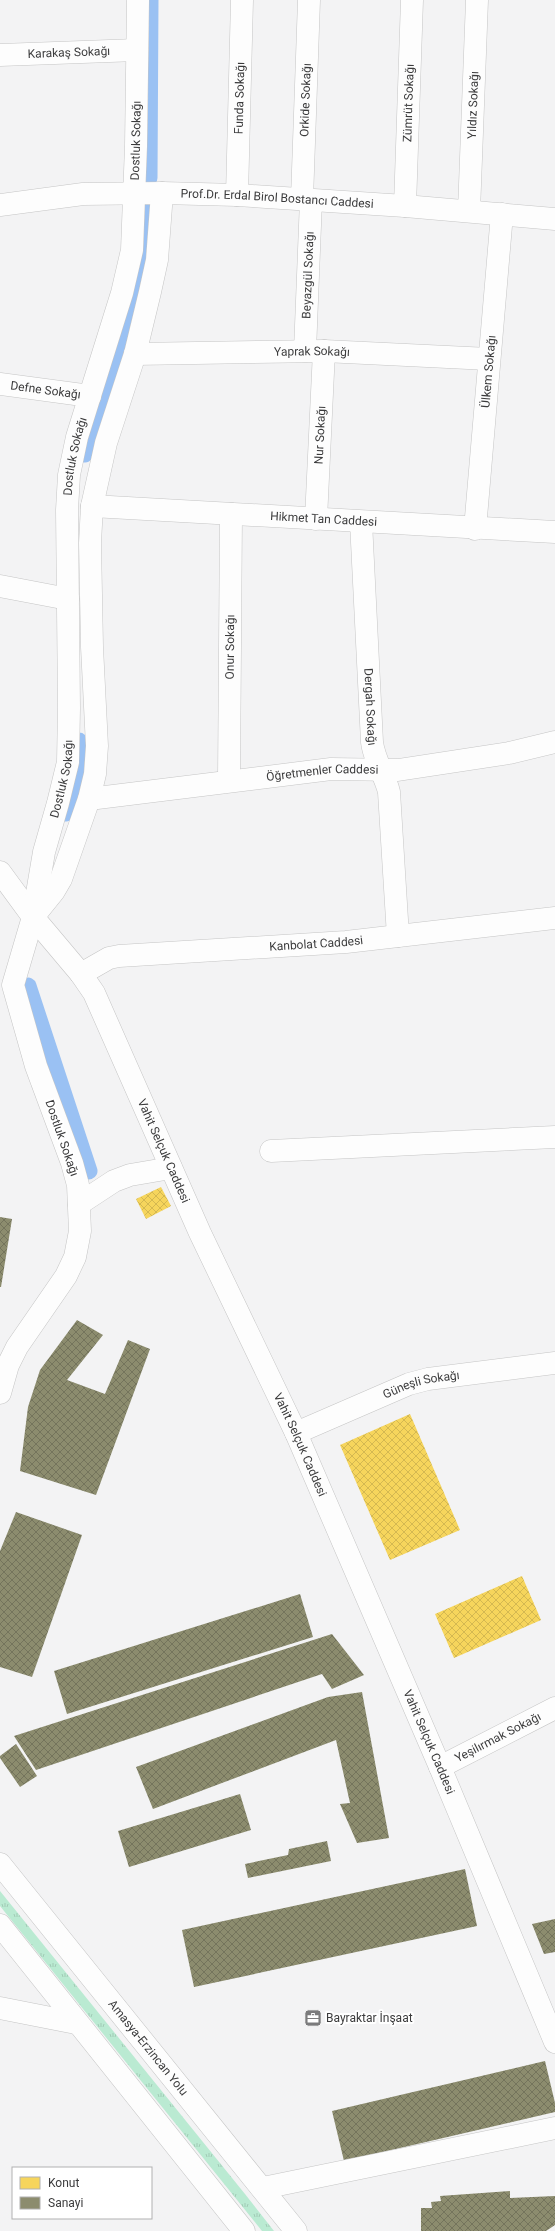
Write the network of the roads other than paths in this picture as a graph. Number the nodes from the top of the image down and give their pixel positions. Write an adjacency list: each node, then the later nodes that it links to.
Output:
1 (138, 0): 6 (main road, Dostluk Sokağı)
2 (242, 0): 10 (main road, Funda Sokağı)
3 (309, 0): 11 (main road, Orkide Sokağı)
4 (412, 0): 13 (main road, Zümrüt Sokağı)
5 (477, 0): 14 (main road, Yıldız Sokağı)
6 (137, 50): 7 (main road, Karakaş Sokağı); 8 (main road, Dostluk Sokağı)
7 (0, 55)
8 (135, 193): 9 (main road, Prof.Dr. Erdal Birol Bostancı Caddesi); 12 (main road, Prof.Dr. Erdal Birol Bostancı Caddesi); 21 (main road, Dostluk Sokağı)
9 (162, 193): 10 (main road, Prof.Dr. Erdal Birol Bostancı Caddesi); 18 (main road, Dostluk Sokağı)
10 (237, 195): 11 (main road, Prof.Dr. Erdal Birol Bostancı Caddesi)
11 (306, 200): 13 (main road, Prof.Dr. Erdal Birol Bostancı Caddesi); 17 (main road, Beyazgül Sokağı)
12 (0, 205)
13 (405, 206): 14 (main road, Prof.Dr. Erdal Birol Bostancı Caddesi)
14 (469, 211): 15 (main road, Prof.Dr. Erdal Birol Bostancı Caddesi)
15 (502, 214): 16 (main road, Prof.Dr. Erdal Birol Bostancı Caddesi); 19 (main road, Ülkem Sokağı)
16 (555, 219)
17 (315, 351): 18 (main road, Yaprak Sokağı); 19 (main road, Yaprak Sokağı); 24 (main road, Nur Sokağı)
18 (135, 354): 22 (main road, Dostluk Sokağı)
19 (489, 359): 26 (main road, Ülkem Sokağı)
20 (0, 384): 21 (main road, Defne Sokağı)
21 (90, 396): 29 (main road, Dostluk Sokağı)
22 (92, 506): 23 (main road, Hikmet Tan Caddesi); 33 (main road, Dostluk Sokağı)
23 (231, 514): 24 (main road, Hikmet Tan Caddesi); 32 (main road, Onur Sokağı)
24 (316, 519): 25 (main road, Hikmet Tan Caddesi)
25 (361, 522): 26 (main road, Hikmet Tan Caddesi); 31 (main road, Dergah Sokağı)
26 (475, 529): 27 (main road, Hikmet Tan Caddesi)
27 (555, 532)
28 (0, 586): 29 (main road)
29 (68, 599): 35 (main road, Dostluk Sokağı)
30 (555, 742): 31 (main road, Öğretmenler Caddesi)
31 (382, 770): 32 (main road, Öğretmenler Caddesi); 37 (main road, Dergah Sokağı)
32 (229, 780): 33 (main road, Öğretmenler Caddesi)
33 (89, 799): 35 (main road, Dostluk Sokağı)
34 (0, 872): 35 (main road, Vahit Selçuk Caddesi)
35 (33, 916): 38 (main road, Vahit Selçuk Caddesi); 42 (main road, Dostluk Sokağı)
36 (555, 918): 37 (main road, Kanbolat Caddesi)
37 (398, 936): 38 (main road, Kanbolat Caddesi)
38 (81, 974): 41 (main road, Vahit Selçuk Caddesi)
39 (555, 1137): 40 (main road)
40 (271, 1151)
41 (171, 1168): 42 (main road); 45 (main road, Vahit Selçuk Caddesi)
42 (79, 1204): 44 (main road, Dostluk Sokağı)
43 (555, 1364): 45 (main road, Güneşli Sokağı)
44 (0, 1393)
45 (296, 1433): 47 (main road, Vahit Selçuk Caddesi)
46 (555, 1708): 47 (main road, Yeşilırmak Sokağı)
47 (440, 1767): 52 (main road, Vahit Selçuk Caddesi)
48 (0, 1864): 54 (main road, Amasya-Erzincan Yolu)
49 (0, 1926): 51 (main road)
50 (0, 2008): 51 (main road)
51 (76, 2023): 55 (main road)
52 (555, 2042)
53 (555, 2128): 54 (main road)
54 (263, 2188): 56 (main road, Amasya-Erzincan Yolu)
55 (244, 2231)
56 (296, 2231)

